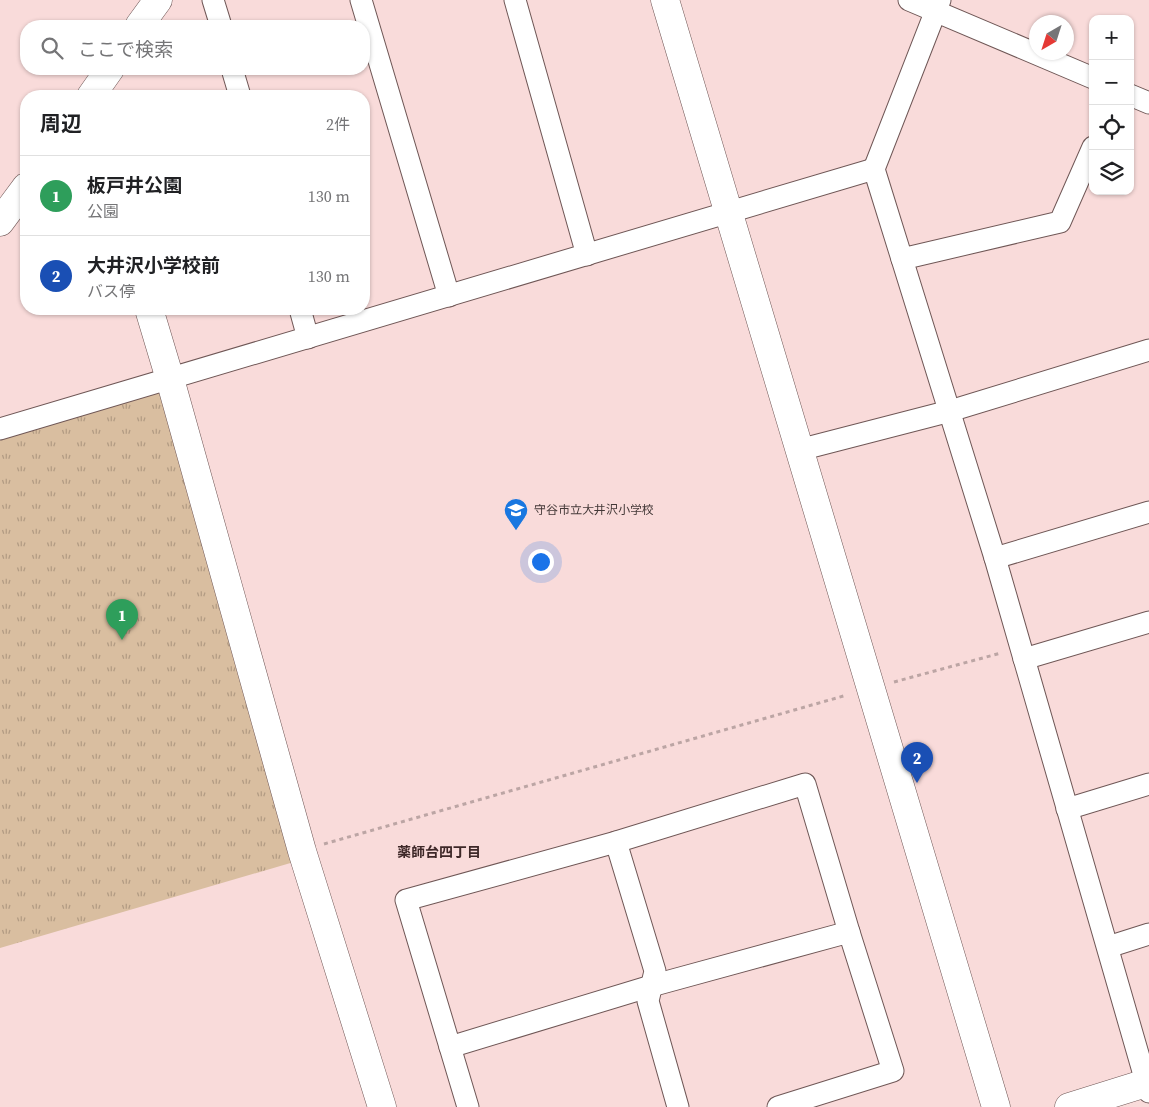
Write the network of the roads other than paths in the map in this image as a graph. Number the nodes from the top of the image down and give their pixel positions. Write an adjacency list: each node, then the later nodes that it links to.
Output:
1 (158, 0): 8 (street)
2 (213, 0): 9 (street)
3 (361, 0): 10 (street)
4 (515, 0): 24 (street)
5 (665, 0): 22 (street)
6 (909, 0): 7 (street)
7 (938, 6): 14 (street); 20 (street)
8 (143, 20)
9 (218, 20)
10 (367, 20)
11 (370, 30): 26 (street)
12 (106, 75): 15 (street)
13 (234, 75): 16 (street)
14 (1089, 76)
15 (95, 90)
16 (238, 90)
17 (1134, 96): 18 (street)
18 (1149, 102)
19 (1092, 150): 25 (street)
20 (874, 169): 22 (street); 25 (street)
21 (20, 196): 23 (street)
22 (729, 212): 24 (street); 34 (street)
23 (0, 222)
24 (587, 255): 26 (street)
25 (902, 260): 32 (street)
26 (449, 296): 29 (street)
27 (151, 315): 31 (street)
28 (302, 315): 29 (street)
29 (308, 338): 31 (street)
30 (1149, 350): 32 (street)
31 (170, 379): 33 (street); 48 (street)
32 (950, 411): 34 (street); 36 (street)
33 (0, 429)
34 (799, 450): 52 (street)
35 (1149, 512): 36 (street)
36 (995, 558): 38 (street)
37 (1149, 622): 38 (street)
38 (1022, 653): 40 (street)
39 (1149, 784): 40 (street)
40 (1068, 808): 44 (street)
41 (616, 842): 42 (street); 45 (street); 46 (street)
42 (849, 932): 45 (street); 51 (street)
43 (1149, 934): 44 (street)
44 (1108, 947): 47 (street)
45 (650, 986): 46 (street); 50 (street)
46 (450, 1048): 49 (street)
47 (1148, 1085): 53 (street)
48 (382, 1107)
49 (468, 1107)
50 (678, 1107)
51 (778, 1107)
52 (996, 1107)
53 (1068, 1107)

